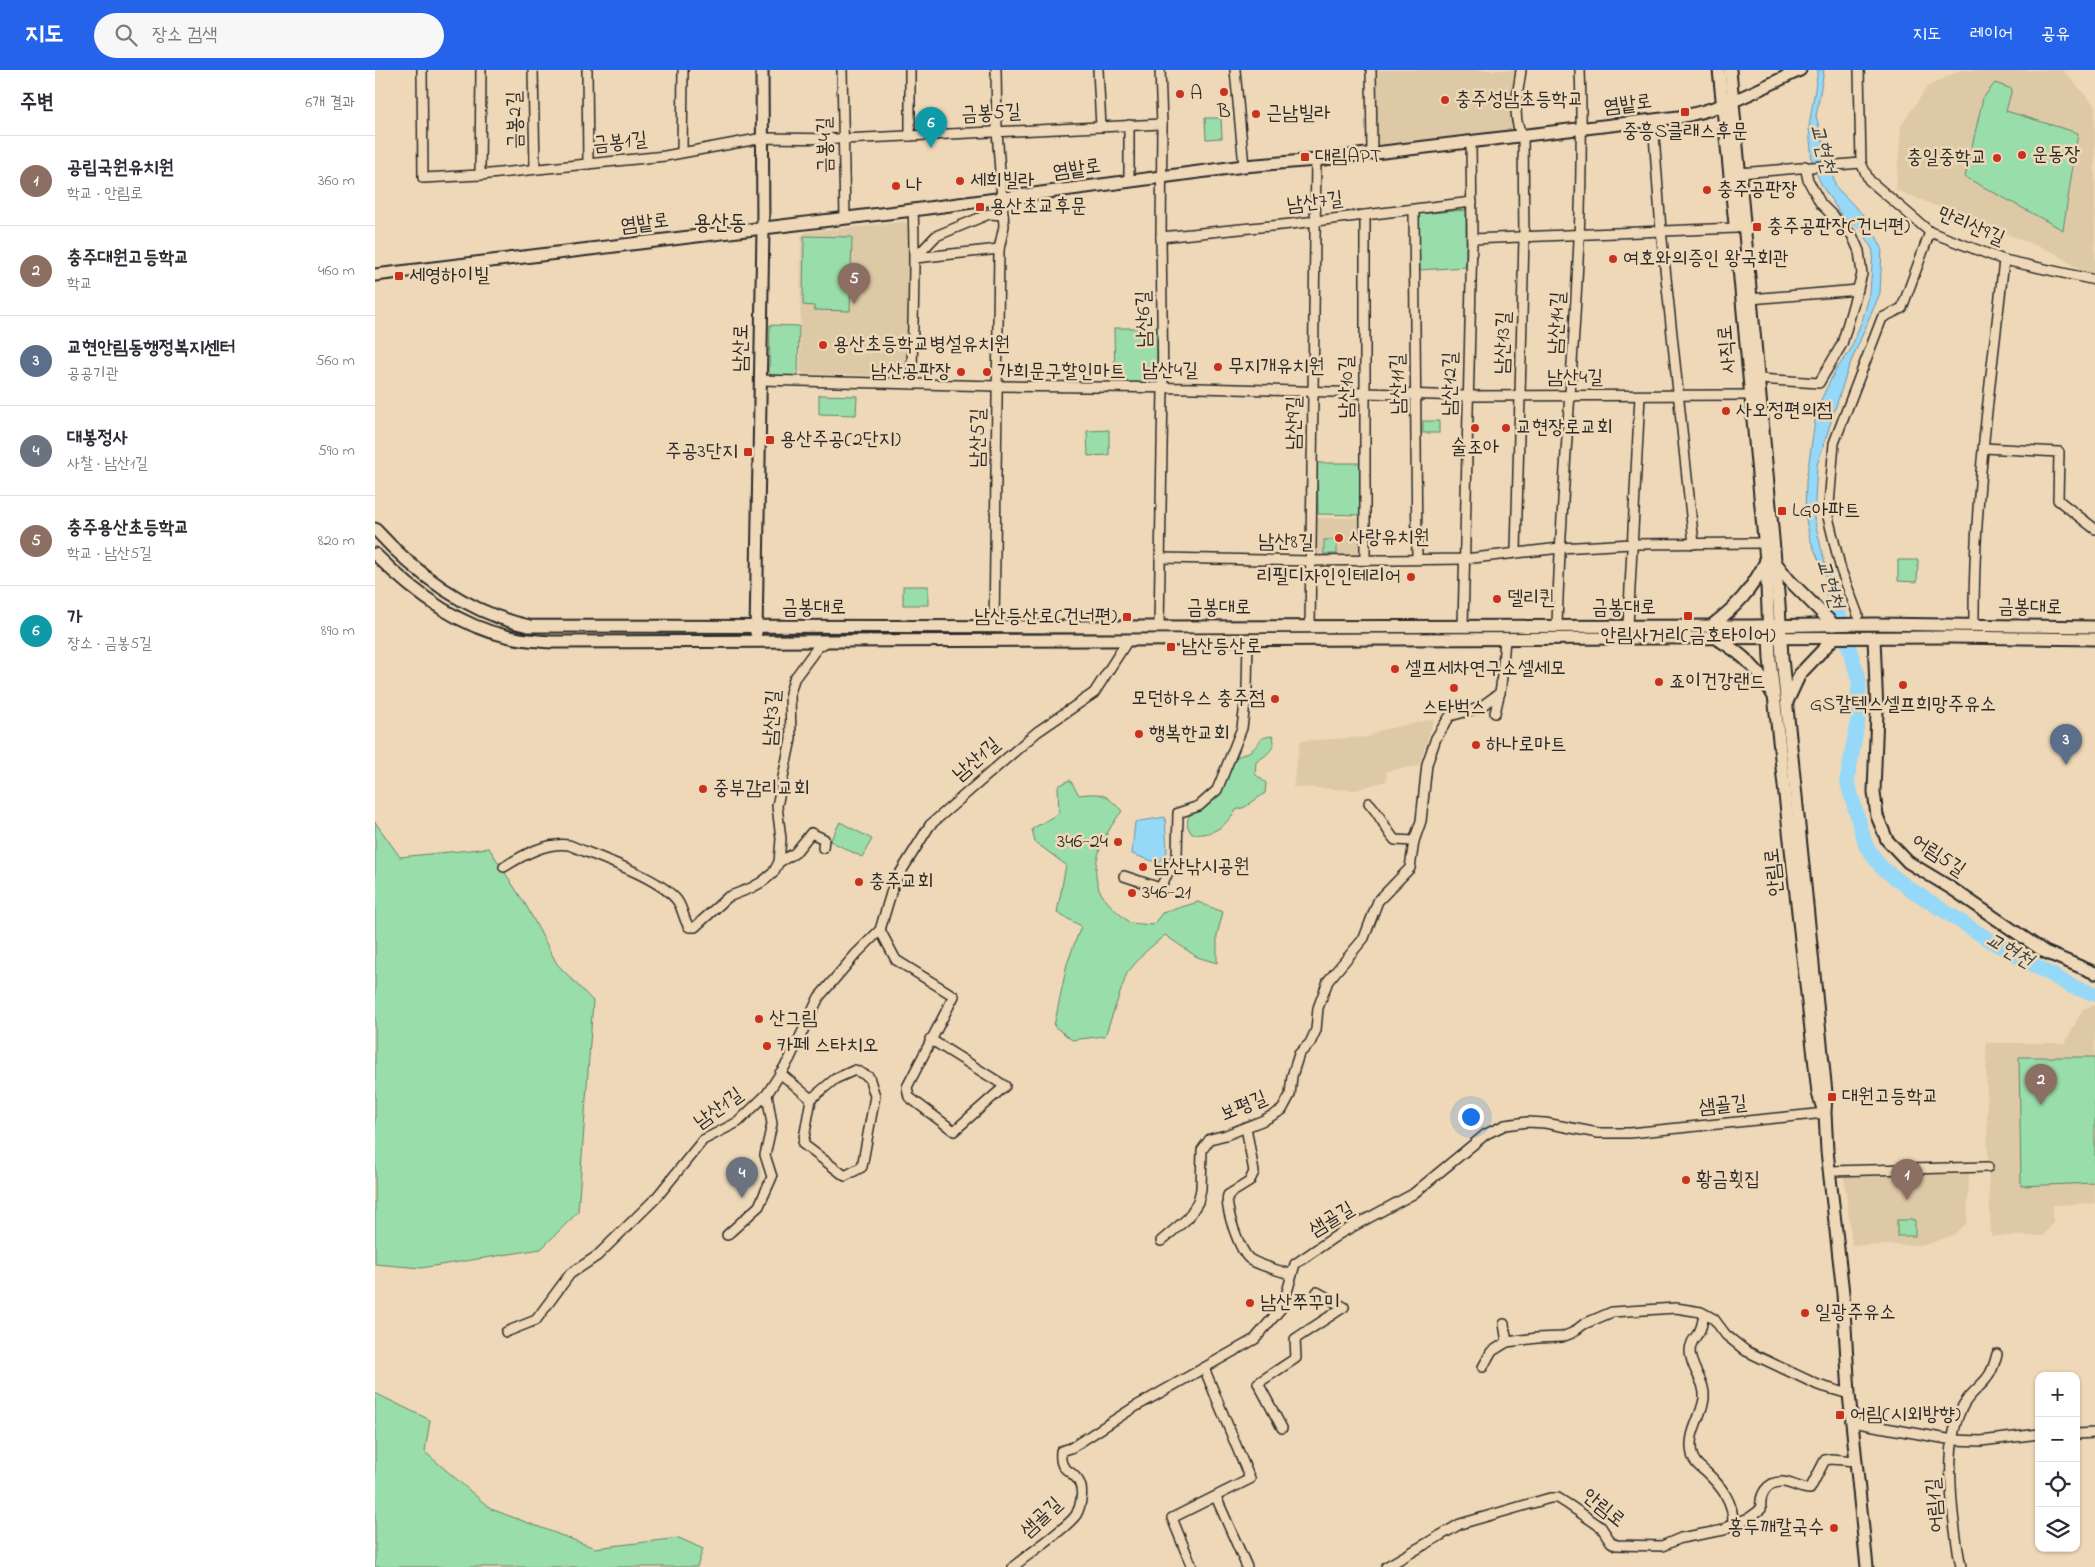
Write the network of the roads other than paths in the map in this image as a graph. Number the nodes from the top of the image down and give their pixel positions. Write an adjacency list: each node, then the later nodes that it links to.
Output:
1 (422, 70): 41 (street, 금봉1길)
2 (481, 70): 41 (street)
3 (533, 70): 39 (street, 금봉2길)
4 (587, 70): 36 (street)
5 (683, 70): 32 (street)
6 (762, 70): 29 (street, 남산로)
7 (843, 70): 30 (street, 금봉4길)
8 (910, 70): 27 (street)
9 (996, 70): 26 (street, 남산5길)
10 (1098, 70): 24 (street)
11 (1160, 70): 22 (street, 남산6길)
12 (1235, 70): 37 (street)
13 (1371, 70): 33 (street)
14 (1521, 70): 28 (street, 남산13길)
15 (1580, 70): 25 (street, 남산14길)
16 (1719, 70): 20 (street, 사직로)
17 (1730, 70): 20 (street, 사직로)
18 (1800, 70): 20 (street, 염밭로)
19 (1859, 70): 35 (street, 만리산9길)
20 (1727, 104): 21 (street, 염밭로); 40 (street, 사직로); 52 (street, 사직로)
21 (1653, 121): 25 (street, 염밭로); 54 (street)
22 (1162, 124): 23 (street, 금봉5길); 42 (street, 남산6길)
23 (1129, 125): 24 (street, 금봉5길); 43 (street)
24 (1101, 127): 26 (street, 금봉5길)
25 (1582, 130): 28 (street, 염밭로); 56 (street, 남산14길)
26 (997, 131): 27 (street, 금봉5길); 44 (street, 남산5길)
27 (910, 136): 30 (street, 금봉5길)
28 (1523, 136): 31 (street, 염밭로); 58 (street, 남산13길)
29 (763, 138): 30 (street, 금봉5길); 32 (street, 금봉1길); 53 (street, 남산로)
30 (843, 139): 50 (street, 금봉4길)
31 (1471, 141): 33 (street, 염밭로); 45 (street, 남산12길)
32 (683, 152): 36 (street, 금봉1길)
33 (1372, 153): 34 (street, 염밭로)
34 (1315, 160): 37 (street, 염밭로); 51 (street, 남산9길)
35 (1861, 163): 38 (street); 55 (street, 만리산9길)
36 (588, 164): 39 (street, 금봉1길)
37 (1243, 166): 42 (street, 염밭로)
38 (1805, 166): 40 (street); 65 (street, 사직로)
39 (535, 170): 41 (street, 금봉1길)
40 (1739, 173): 66 (street, 사직로)
41 (479, 175)
42 (1162, 177): 43 (street, 염밭로); 57 (street, 남산6길)
43 (1129, 182): 44 (street, 염밭로)
44 (1002, 198): 46 (street, 염밭로); 48 (street, 남산5길)
45 (1472, 202): 47 (street, 남산7길); 59 (street, 남산12길)
46 (913, 210): 50 (street, 염밭로); 61 (street)
47 (1414, 210): 49 (street, 남산7길); 74 (street, 남산11길)
48 (1003, 215): 60 (street, 남산5길); 61 (street)
49 (1365, 215): 51 (street, 남산7길); 73 (street, 남산10길)
50 (845, 218): 53 (street, 염밭로)
51 (1313, 221): 57 (street, 남산7길); 72 (street, 남산9길)
52 (1736, 228): 54 (street); 76 (street, 사직로)
53 (763, 229): 63 (street, 염밭로); 68 (street, 남산로)
54 (1661, 230): 56 (street); 80 (street)
55 (1930, 232): 62 (street, 만리산9길); 96 (street)
56 (1581, 234): 58 (street); 78 (street, 남산14길)
57 (1161, 237): 71 (street, 남산6길)
58 (1524, 238): 59 (street); 75 (street, 남산13길)
59 (1472, 239): 77 (street, 남산12길)
60 (999, 249): 61 (street); 70 (street, 남산5길)
61 (915, 258): 69 (street)
62 (2003, 260): 64 (street, 만리산9길); 81 (street)
63 (375, 275)
64 (2095, 280)
65 (1857, 290): 66 (street, 사직로); 67 (street, 사직로)
66 (1751, 299): 67 (street, 사직로)
67 (1759, 379): 76 (street, 사직로)
68 (760, 380): 69 (street, 남산4길); 102 (street, 남산로)
69 (912, 384): 70 (street, 남산4길)
70 (997, 386): 71 (street, 남산4길); 103 (street, 남산5길)
71 (1163, 388): 72 (street, 남산4길); 90 (street, 남산6길)
72 (1313, 392): 73 (street, 남산4길); 94 (street, 남산9길)
73 (1364, 394): 74 (street, 남산4길); 92 (street, 남산10길)
74 (1417, 394): 77 (street, 남산4길); 91 (street, 남산11길)
75 (1520, 395): 77 (street, 남산4길); 78 (street, 남산4길); 88 (street, 남산13길)
76 (1756, 395): 80 (street, 남산4길); 84 (street, 사직로); 95 (street, 사직로)
77 (1467, 396): 93 (street, 남산12길)
78 (1571, 396): 79 (street, 남산4길); 87 (street, 남산14길)
79 (1640, 396): 80 (street, 남산4길); 85 (street)
80 (1678, 396): 86 (street)
81 (1984, 448): 83 (street); 98 (street)
82 (375, 529): 102 (street, 금봉대로)
83 (2095, 529)
84 (1764, 542): 86 (street); 95 (street, 사직로)
85 (1632, 544): 86 (street); 87 (street); 99 (street)
86 (1694, 544)
87 (1560, 548): 88 (street, 남산8길); 107 (street, 남산14길)
88 (1516, 552): 93 (street, 남산8길)
89 (375, 554): 118 (street, 금봉대로)
90 (1161, 558): 94 (street, 남산8길); 104 (street, 남산6길)
91 (1417, 558): 92 (street, 남산8길); 93 (street, 남산8길)
92 (1365, 559): 94 (street, 남산8길)
93 (1465, 559): 106 (street, 남산12길)
94 (1311, 561): 105 (street, 남산9길)
95 (1770, 562): 97 (street); 100 (street); 101 (street, 사직로)
96 (1858, 615)
97 (1834, 624): 98 (street, 금봉대로); 101 (street, 금봉대로)
98 (1974, 625): 108 (street, 금봉대로)
99 (1628, 626): 100 (street, 금봉대로); 107 (street, 금봉대로)
100 (1711, 626): 101 (street, 금봉대로)
101 (1774, 626): 113 (street, 안림로)
102 (756, 627): 103 (street, 금봉대로); 118 (street, 남산로)
103 (994, 627): 104 (street, 금봉대로)
104 (1159, 627): 105 (street, 금봉대로)
105 (1310, 627): 106 (street, 금봉대로)
106 (1463, 627): 107 (street, 금봉대로)
107 (1557, 627)
108 (2095, 627)
109 (1833, 638): 110 (street, 금봉대로); 113 (street, 금봉대로); 120 (street)
110 (1874, 638): 114 (street, 금봉대로); 129 (street, 어림5길)
111 (1505, 639): 112 (street, 금봉대로); 117 (street, 금봉대로); 119 (street)
112 (1717, 639): 113 (street, 금봉대로); 120 (street)
113 (1774, 639): 120 (street, 안림로)
114 (2095, 639)
115 (828, 640): 116 (street, 금봉대로); 118 (street, 금봉대로); 125 (street, 남산3길)
116 (1127, 640): 117 (street, 금봉대로); 128 (street, 남산1길)
117 (1248, 640): 127 (street)
118 (756, 641)
119 (1500, 693): 121 (street); 123 (street, 보평길)
120 (1781, 701): 134 (street, 안림로)
121 (1495, 713)
122 (1369, 803): 123 (street)
123 (1414, 841): 135 (street, 보평길)
124 (823, 848): 125 (street)
125 (779, 862): 126 (street)
126 (504, 867)
127 (1124, 876)
128 (880, 930): 130 (street); 131 (street, 남산1길)
129 (2095, 973)
130 (930, 1039): 130 (street)
131 (781, 1073): 132 (street, 남산1길); 133 (street)
132 (767, 1094): 138 (street); 144 (street, 남산1길)
133 (811, 1099): 133 (street)
134 (1825, 1113): 137 (street, 안림로); 140 (street, 샘골길)
135 (1245, 1127): 139 (street, 보평길); 140 (street)
136 (1988, 1167): 137 (street)
137 (1830, 1171): 149 (street, 안림로)
138 (727, 1234)
139 (1161, 1241)
140 (1292, 1275): 148 (street, 샘골길)
141 (1317, 1292): 151 (street)
142 (1705, 1314): 145 (street); 149 (street); 158 (street)
143 (1504, 1324): 145 (street)
144 (507, 1332)
145 (1507, 1342): 147 (street)
146 (1997, 1354): 155 (street, 어림1길)
147 (1483, 1367)
148 (1204, 1368): 157 (street); 159 (street, 샘골길)
149 (1849, 1394): 150 (street, 안림로)
150 (1852, 1422): 155 (street); 156 (street, 안림로)
151 (1282, 1428)
152 (2095, 1433): 154 (street)
153 (2035, 1434): 155 (street)
154 (2080, 1434)
155 (1953, 1440): 164 (street, 어림1길)
156 (1856, 1461): 158 (street, 안림로); 163 (street, 안림로)
157 (1216, 1496): 160 (street); 161 (street)
158 (1733, 1524): 162 (street, 안림로)
159 (1013, 1567)
160 (1192, 1567)
161 (1247, 1567)
162 (1387, 1567)
163 (1867, 1567)
164 (1961, 1567)

